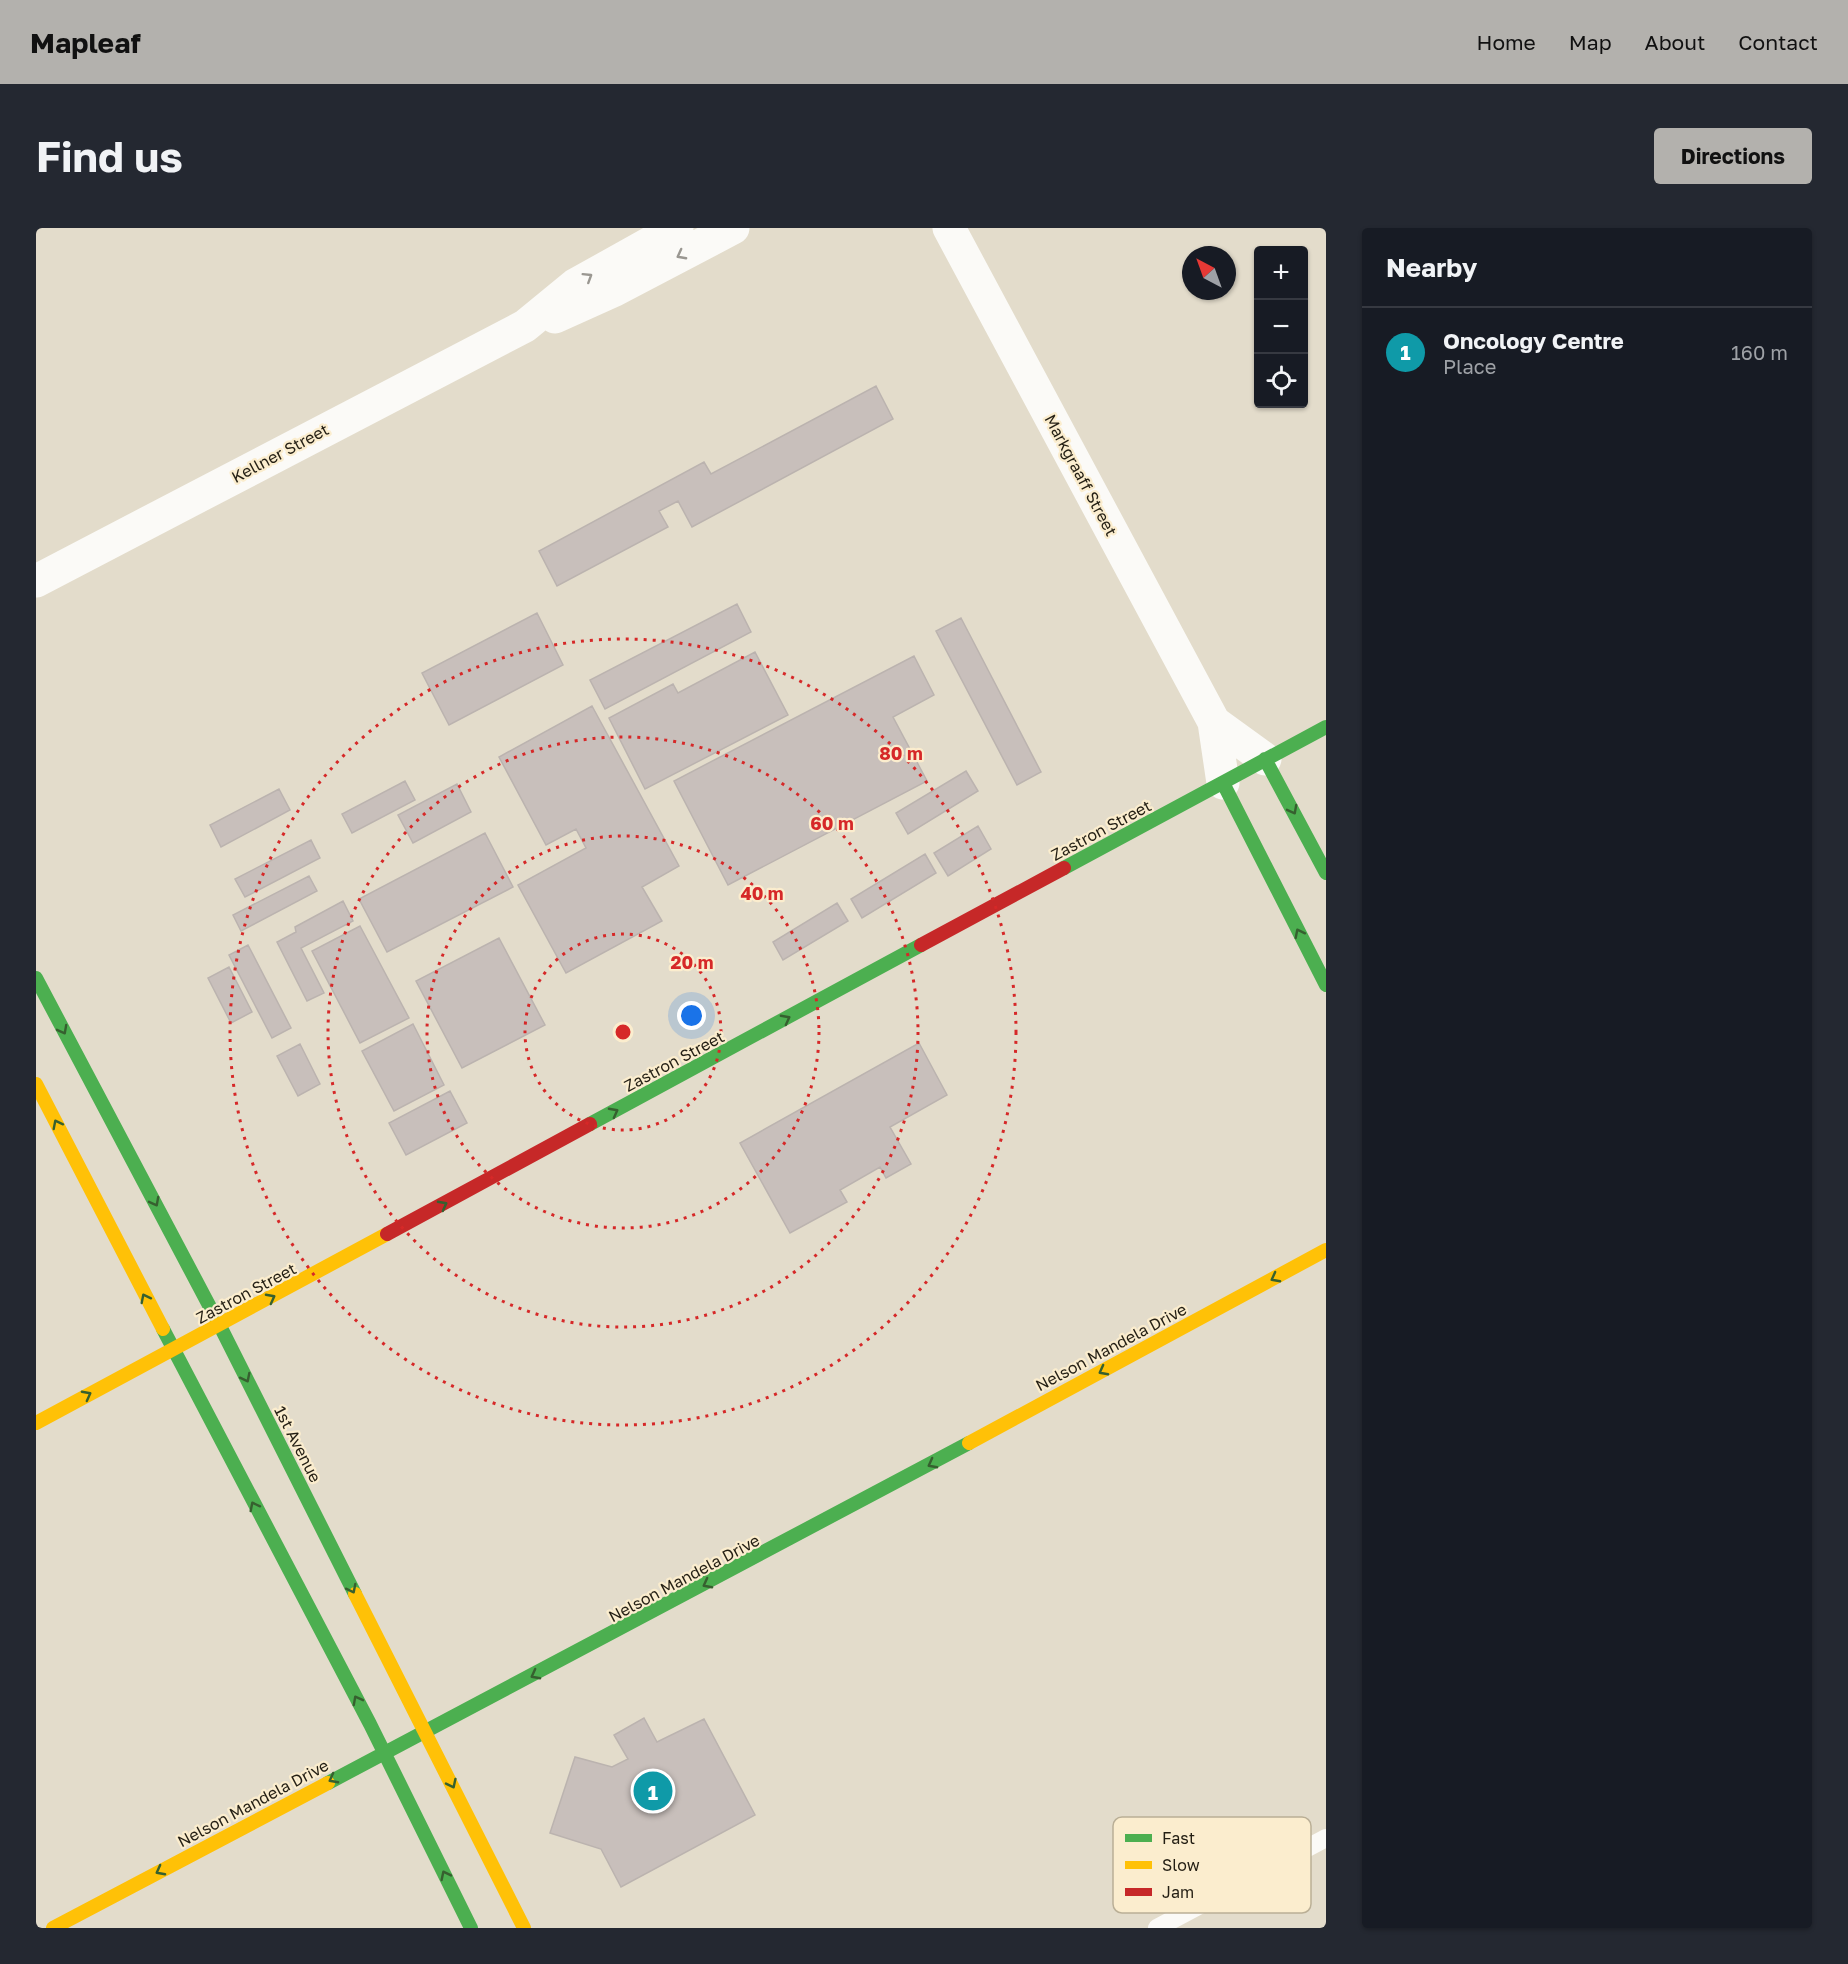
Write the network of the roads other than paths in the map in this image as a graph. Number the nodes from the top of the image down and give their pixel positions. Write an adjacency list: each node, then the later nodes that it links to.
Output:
1 (677, 228): 4 (street, Kellner Street, one-way to 1)
2 (733, 228): 4 (street, Kellner Street, one-way to 4)
3 (949, 228): 6 (street, Markgraaff Street)
4 (525, 326): 5 (street, Kellner Street)
5 (36, 581)
6 (1214, 722): 8 (street, Markgraaff Street); 9 (street, Markgraaff Street)
7 (1326, 727): 8 (main road, Zastron Street)
8 (1265, 759): 9 (main road, Zastron Street); 10 (main road, Markgraaff Street, one-way to 10)
9 (1223, 783): 12 (main road, Markgraaff Street, one-way to 9); 15 (main road, Zastron Street, one-way to 9)
10 (1326, 873)
11 (36, 978): 15 (main road, 1st Avenue, one-way to 15)
12 (1326, 986)
13 (36, 1084): 16 (main road, one-way to 13)
14 (1326, 1250): 18 (main road, Nelson Mandela Drive, one-way to 18)
15 (220, 1326): 16 (main road, Zastron Street); 18 (main road, 1st Avenue, one-way to 18)
16 (172, 1350): 17 (main road, Zastron Street, one-way to 16); 19 (main road, one-way to 16)
17 (36, 1423)
18 (426, 1732): 19 (main road, Nelson Mandela Drive); 25 (main road, 1st Avenue, one-way to 25)
19 (384, 1752): 23 (main road, Nelson Mandela Drive, one-way to 23); 24 (main road, one-way to 19)
20 (1326, 1838): 21 (lane)
21 (1311, 1846)
22 (1185, 1913): 26 (lane)
23 (53, 1928)
24 (471, 1928)
25 (524, 1928)
26 (1157, 1928)

